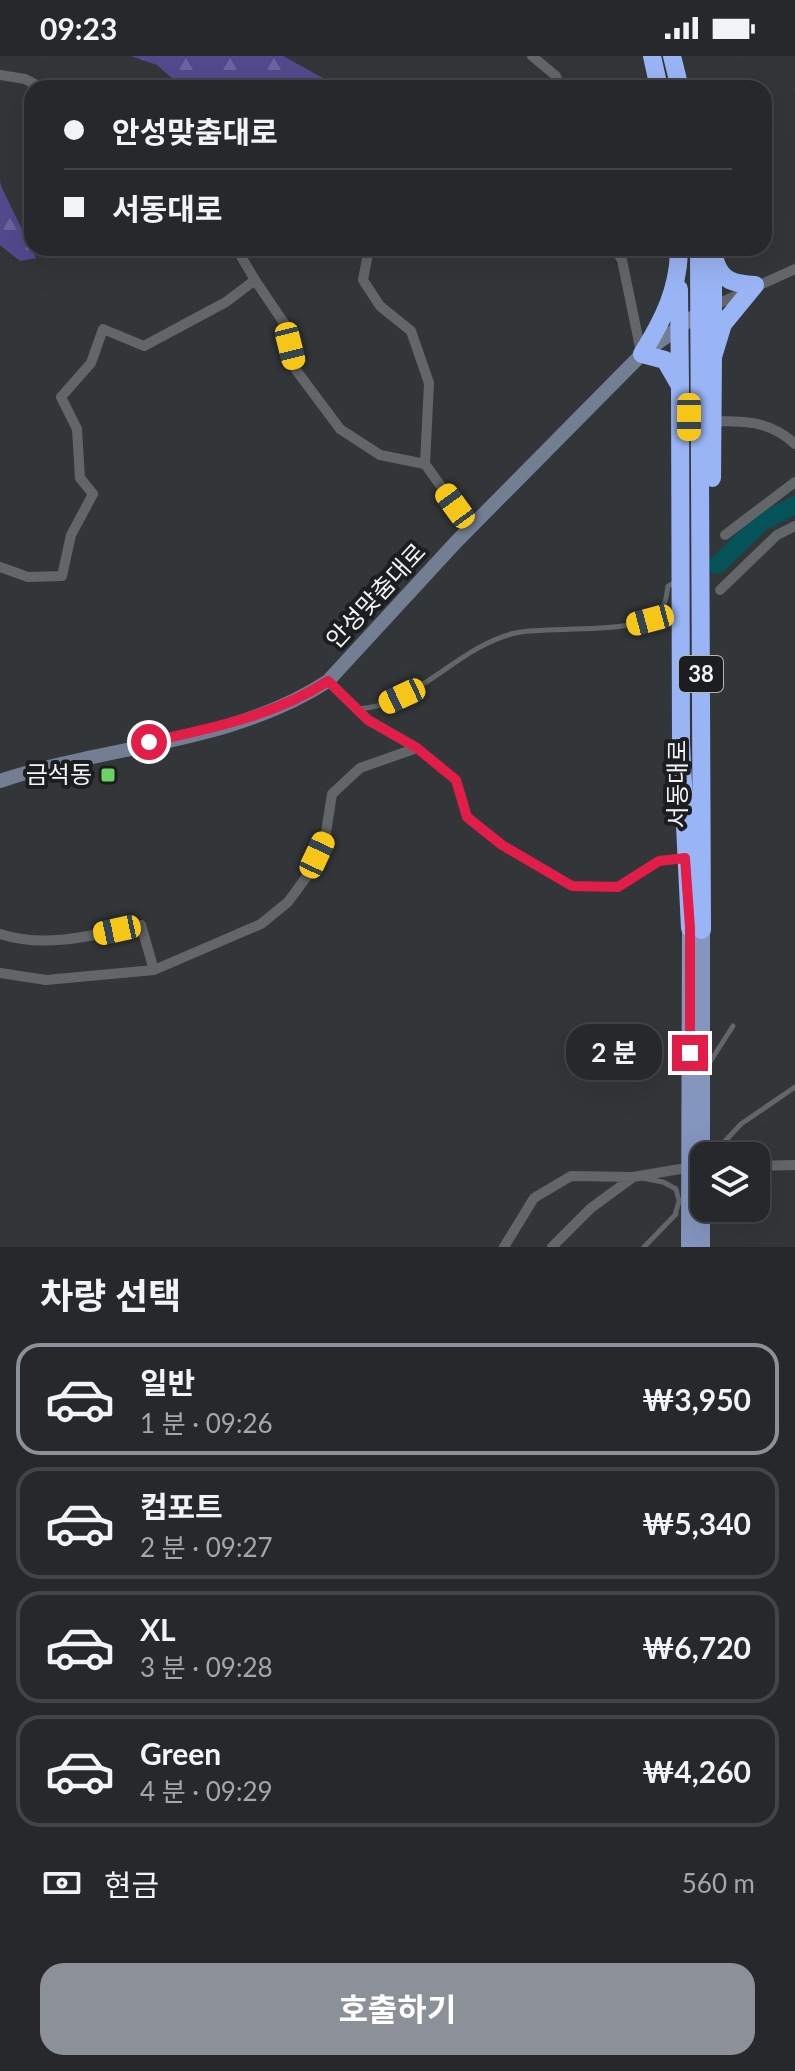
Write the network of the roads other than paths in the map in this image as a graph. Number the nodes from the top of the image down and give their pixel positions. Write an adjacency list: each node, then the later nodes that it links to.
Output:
1 (532, 56): 8 (street)
2 (652, 56): 9 (highway)
3 (662, 56): 10 (highway)
4 (672, 56): 11 (highway)
5 (683, 56): 12 (highway)
6 (0, 75): 7 (street)
7 (27, 80)
8 (557, 80)
9 (657, 80)
10 (667, 80)
11 (678, 80)
12 (689, 80)
13 (241, 256): 23 (street)
14 (368, 256): 32 (street)
15 (619, 256): 27 (street)
16 (679, 256): 22 (highway)
17 (689, 256): 30 (highway)
18 (708, 256): 30 (highway)
19 (708, 256): 25 (highway)
20 (711, 256): 24 (highway)
21 (795, 269): 24 (street, 안성맞춤대로)
22 (679, 270): 26 (highway); 27 (highway)
23 (255, 280): 32 (street); 37 (street)
24 (755, 285): 25 (street, 안성맞춤대로); 28 (highway)
25 (707, 309): 26 (street, 안성맞춤대로); 28 (highway)
26 (680, 325): 27 (street, 안성맞춤대로); 29 (highway)
27 (642, 354): 29 (highway); 35 (street, 안성맞춤대로)
28 (713, 357): 30 (highway)
29 (680, 386): 38 (highway)
30 (701, 418): 31 (street); 45 (highway)
31 (795, 444)
32 (425, 464): 35 (street)
33 (795, 482): 36 (street)
34 (795, 526): 39 (street)
35 (470, 527): 40 (street, 안성맞춤대로)
36 (725, 535)
37 (0, 567)
38 (680, 582): 41 (lane); 44 (highway)
39 (720, 590)
40 (328, 681): 41 (street); 43 (street, 안성맞춤대로)
41 (356, 709): 42 (street)
42 (417, 748): 44 (lane); 47 (street)
43 (0, 781)
44 (685, 858): 45 (highway)
45 (696, 929): 50 (main road); 52 (main road)
46 (0, 934): 47 (street)
47 (154, 970): 48 (street)
48 (0, 973)
49 (733, 1026): 50 (lane)
50 (702, 1076): 53 (main road)
51 (795, 1087): 54 (lane)
52 (701, 1142)
53 (702, 1142)
54 (724, 1142)
55 (795, 1165): 56 (street)
56 (770, 1166)
57 (690, 1167): 58 (street)
58 (633, 1177): 60 (lane); 62 (street); 63 (street)
59 (690, 1191): 60 (main road)
60 (682, 1209): 64 (lane); 65 (main road)
61 (702, 1222): 66 (main road)
62 (504, 1247)
63 (552, 1247)
64 (644, 1247)
65 (689, 1247)
66 (702, 1247)

